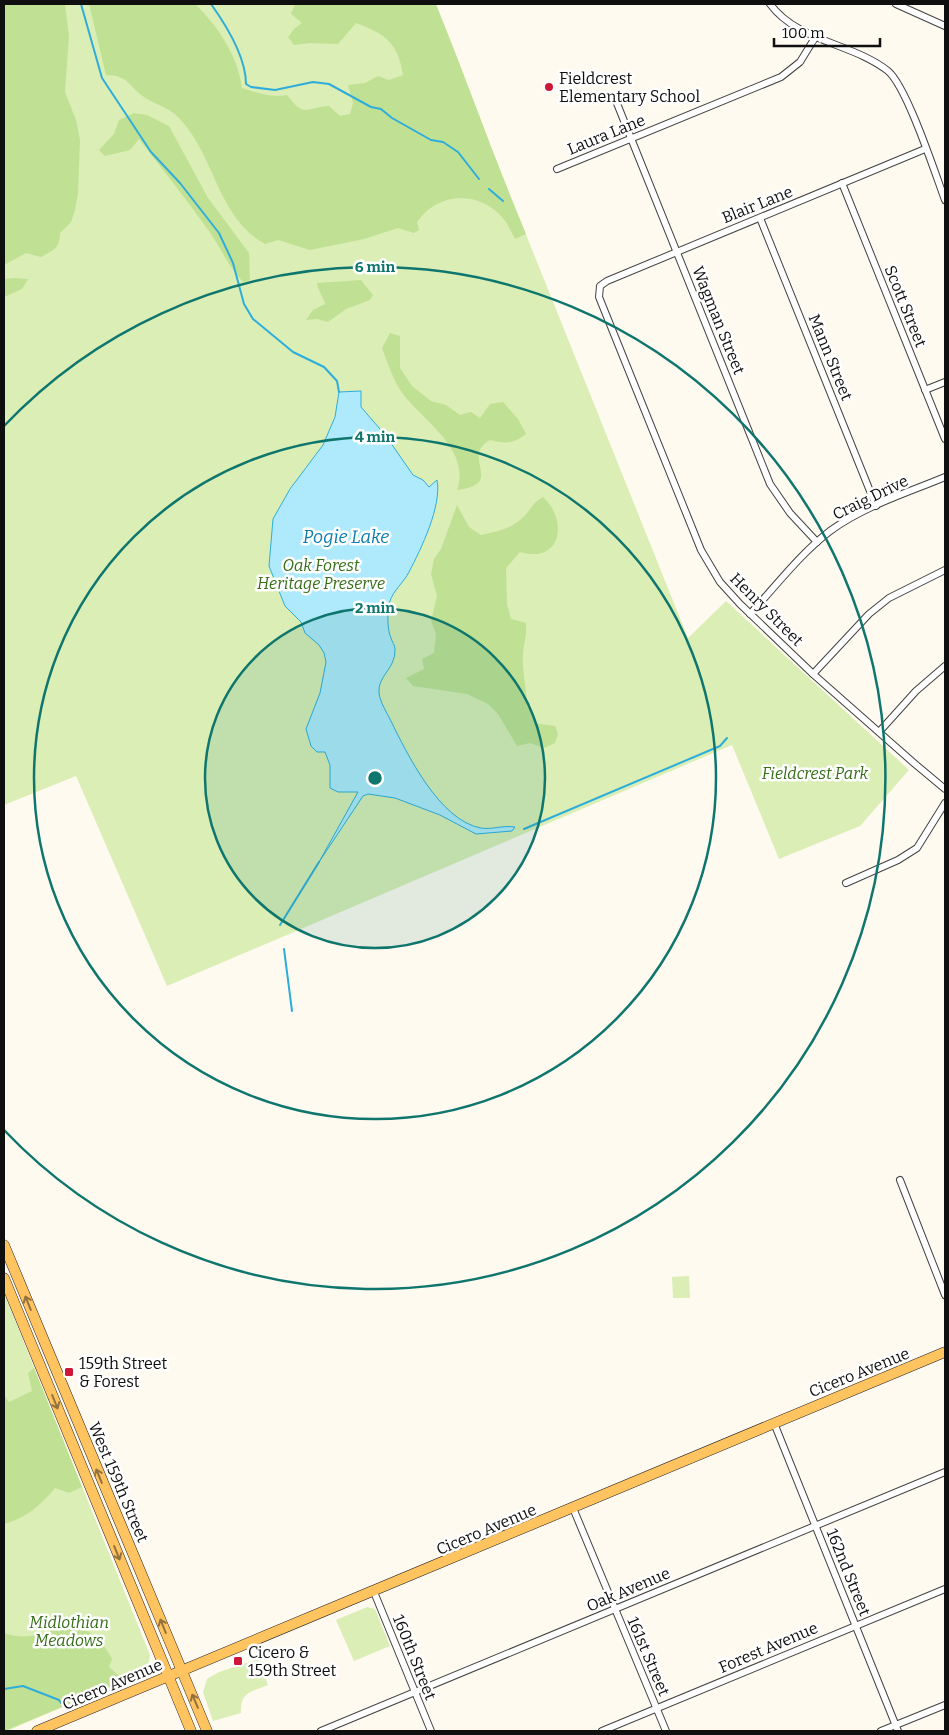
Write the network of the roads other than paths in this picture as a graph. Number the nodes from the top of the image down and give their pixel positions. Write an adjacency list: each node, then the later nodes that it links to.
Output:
1 (770, 4): 4 (street)
2 (896, 4): 3 (street)
3 (945, 26)
4 (816, 36): 6 (street, Laura Lane); 7 (street)
5 (614, 96): 6 (street, Wagman Street)
6 (631, 139): 8 (street, Laura Lane); 13 (street, Wagman Street)
7 (925, 149): 9 (street, Blair Lane); 10 (street)
8 (557, 169)
9 (842, 184): 12 (street, Blair Lane); 16 (street, Scott Street)
10 (943, 186): 11 (street)
11 (945, 200)
12 (760, 218): 13 (street, Blair Lane); 19 (street, Mann Street)
13 (677, 252): 14 (street, Blair Lane); 20 (street, Wagman Street)
14 (600, 286): 22 (street, Henry Street)
15 (945, 382): 16 (street)
16 (926, 390): 17 (street, Scott Street)
17 (945, 438)
18 (945, 477): 19 (street, Craig Drive)
19 (876, 506): 20 (street, Craig Drive)
20 (817, 542): 22 (street, Craig Drive)
21 (945, 570): 24 (street)
22 (750, 614): 24 (street, Henry Street)
23 (945, 666): 25 (street)
24 (813, 674): 25 (street, Henry Street)
25 (879, 732): 26 (street, Henry Street)
26 (945, 789)
27 (945, 803): 28 (street)
28 (846, 883)
29 (900, 1180): 32 (street)
30 (4, 1245): 42 (main road, West 159th Street, one-way to 30)
31 (4, 1278): 43 (main road, West 159th Street, one-way to 43)
32 (945, 1295)
33 (945, 1352): 34 (main road, Cicero Avenue)
34 (774, 1424): 36 (main road, Cicero Avenue); 37 (street, 162nd Street)
35 (945, 1472): 37 (street, Oak Avenue)
36 (573, 1508): 39 (main road, Cicero Avenue); 40 (street, 161st Street)
37 (815, 1526): 40 (street, Oak Avenue); 41 (street, 162nd Street)
38 (945, 1589): 41 (street, Forest Avenue)
39 (374, 1592): 42 (main road, Cicero Avenue); 44 (street, 160th Street)
40 (614, 1609): 44 (street, Oak Avenue); 46 (street, 161st Street)
41 (856, 1626): 46 (street, Forest Avenue); 47 (street, 162nd Street)
42 (182, 1671): 43 (main road, Cicero Avenue); 50 (main road, West 159th Street, one-way to 42)
43 (168, 1676): 48 (main road, Cicero Avenue); 49 (main road, West 159th Street)
44 (415, 1693): 51 (street, Oak Avenue); 52 (street, 160th Street)
45 (945, 1705): 47 (street)
46 (656, 1709): 53 (street, Forest Avenue); 54 (street, 161st Street)
47 (897, 1728): 55 (street)
48 (37, 1731)
49 (191, 1731)
50 (207, 1731)
51 (321, 1731)
52 (431, 1731)
53 (602, 1731)
54 (666, 1731)
55 (881, 1731)

